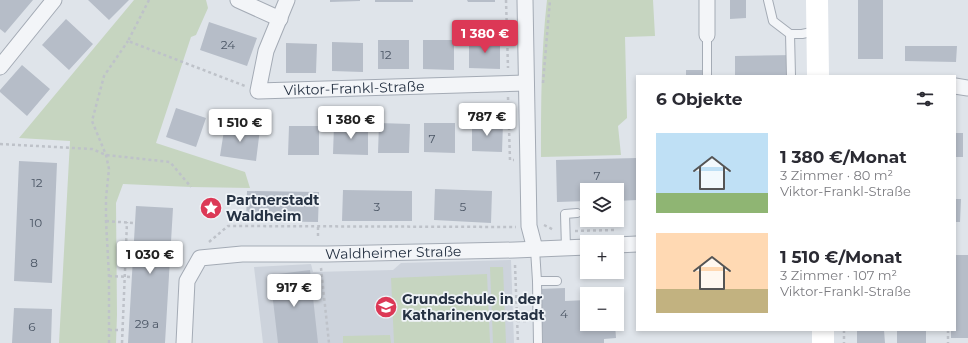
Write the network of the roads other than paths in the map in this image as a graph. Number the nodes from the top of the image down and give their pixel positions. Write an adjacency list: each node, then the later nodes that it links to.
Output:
1 (54, 0): 12 (street)
2 (238, 0): 8 (street)
3 (288, 0): 8 (street)
4 (525, 0): 16 (street)
5 (707, 0): 11 (street)
6 (768, 0): 10 (lane)
7 (817, 0): 9 (main road)
8 (280, 19): 16 (street, Viktor-Frankl-Straße)
9 (817, 31): 10 (lane); 15 (main road)
10 (790, 34): 14 (lane)
11 (707, 35): 13 (lane)
12 (0, 67)
13 (707, 75)
14 (791, 75)
15 (818, 75)
16 (526, 83): 24 (street)
17 (956, 86): 18 (street)
18 (968, 88)
19 (577, 213): 23 (lane)
20 (636, 244): 21 (street)
21 (624, 245)
22 (580, 247): 23 (street, Waldheimer Straße)
23 (566, 248): 24 (street, Waldheimer Straße)
24 (535, 249): 25 (lane); 28 (street, Waldheimer Straße)
25 (537, 281): 26 (lane); 29 (lane)
26 (557, 281)
27 (823, 331): 30 (main road)
28 (184, 343)
29 (538, 343)
30 (823, 343)

